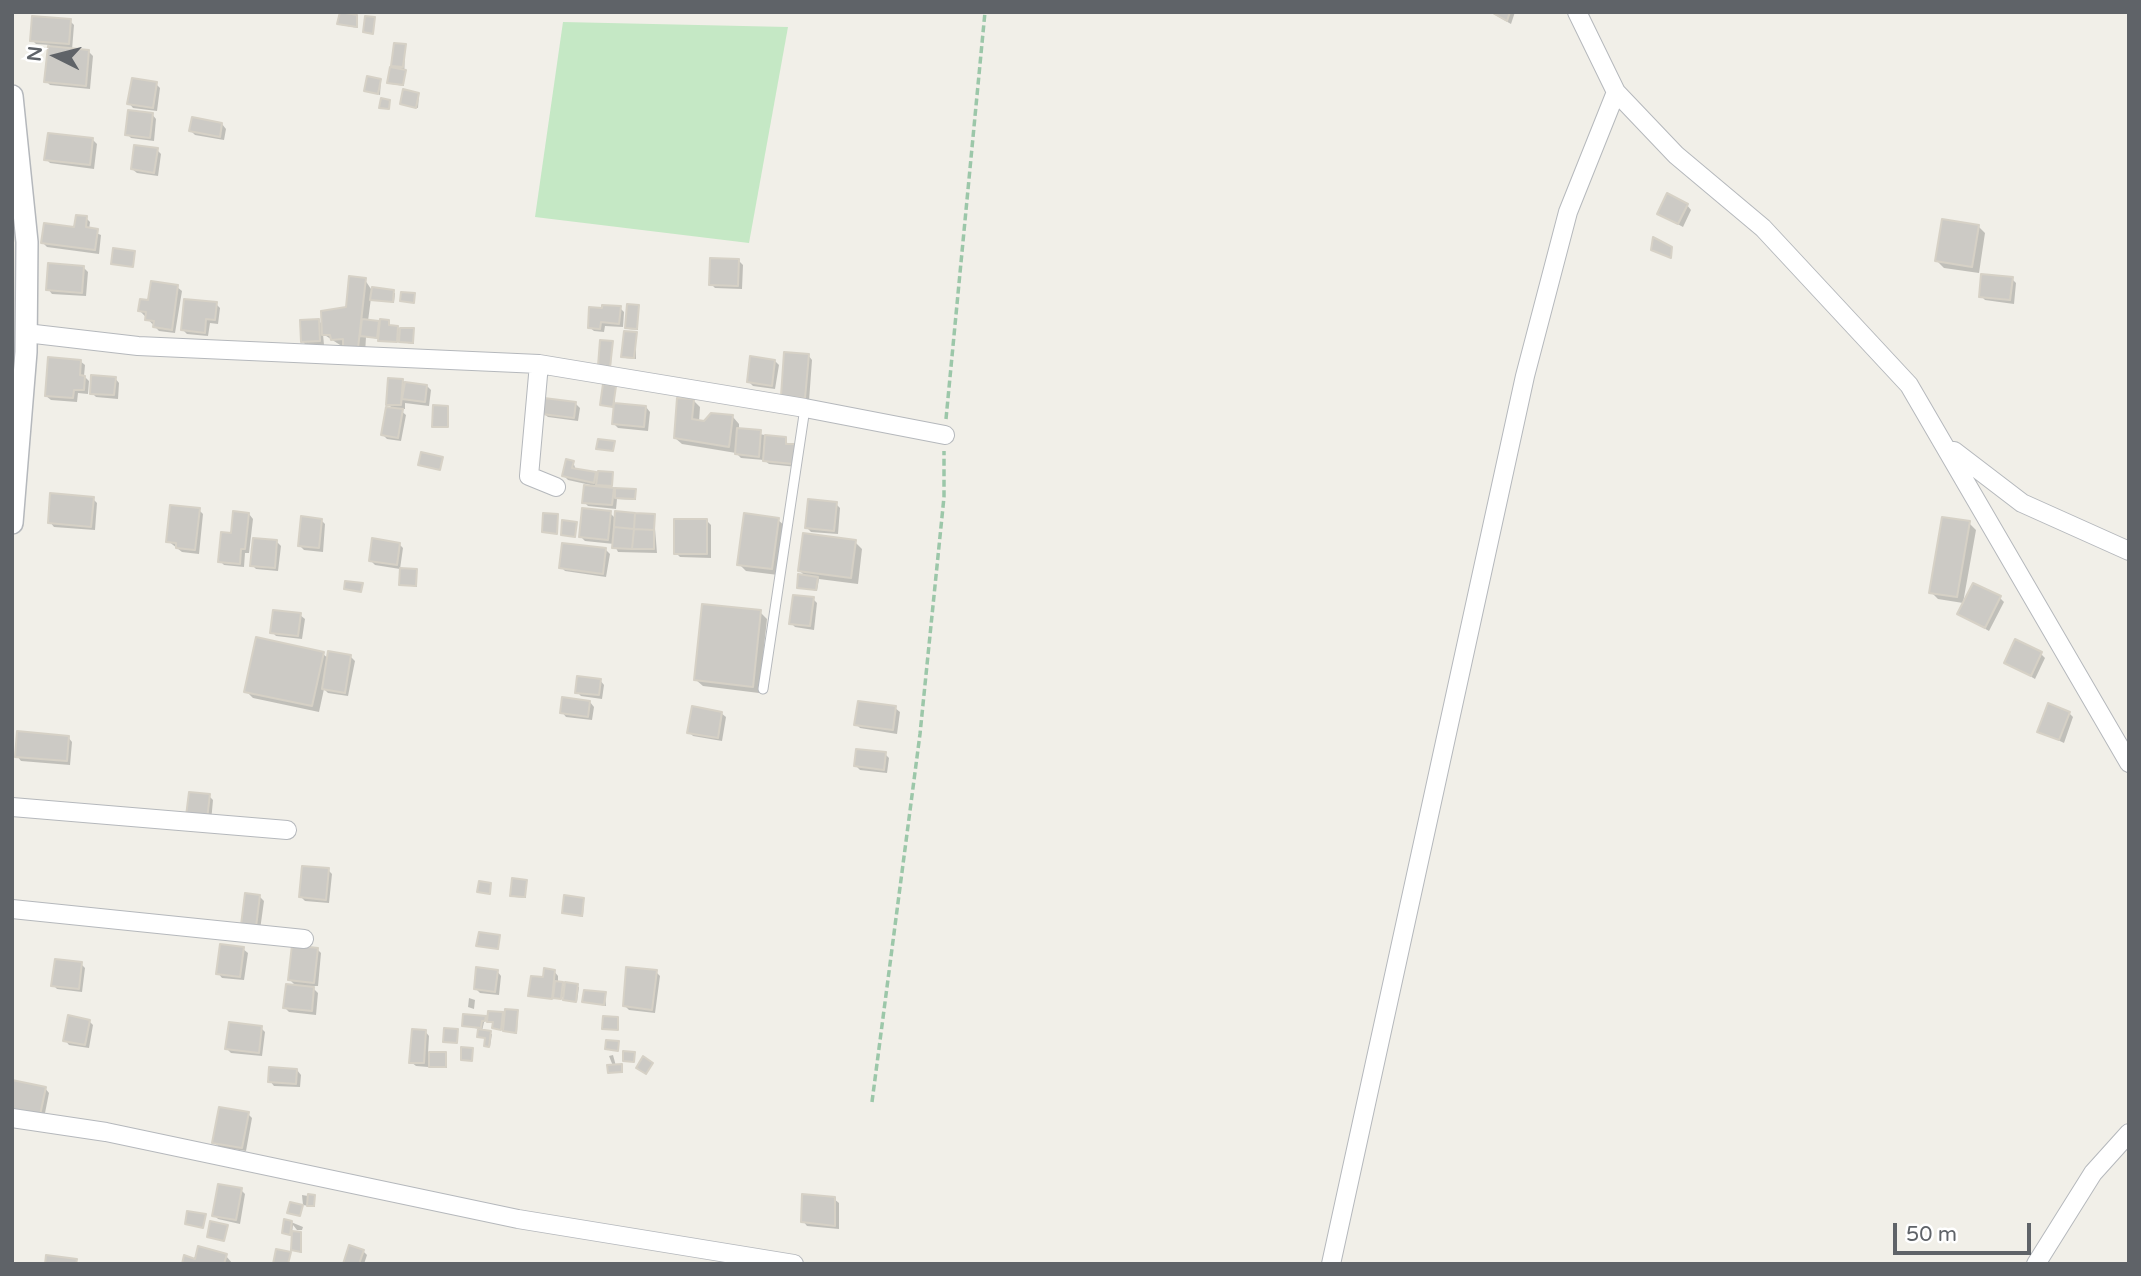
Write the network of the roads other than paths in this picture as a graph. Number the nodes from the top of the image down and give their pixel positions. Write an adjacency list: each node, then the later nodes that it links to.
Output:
1 (1577, 12): 2 (street)
2 (1616, 92): 11 (street); 25 (street)
3 (12, 96): 4 (street)
4 (15, 143): 5 (street)
5 (17, 174): 6 (street)
6 (20, 241): 7 (street)
7 (21, 346): 8 (street); 13 (street)
8 (539, 364): 9 (street); 12 (street)
9 (805, 408): 10 (street); 15 (lane)
10 (945, 435)
11 (1946, 445): 14 (street); 16 (street)
12 (556, 487)
13 (12, 523)
14 (2129, 551)
15 (763, 690)
16 (2129, 763)
17 (12, 807): 18 (street)
18 (287, 830)
19 (12, 909): 20 (street)
20 (304, 939)
21 (12, 1118): 23 (street)
22 (2129, 1133): 26 (street)
23 (726, 1257): 24 (street)
24 (794, 1264)
25 (1331, 1264)
26 (2036, 1264)

